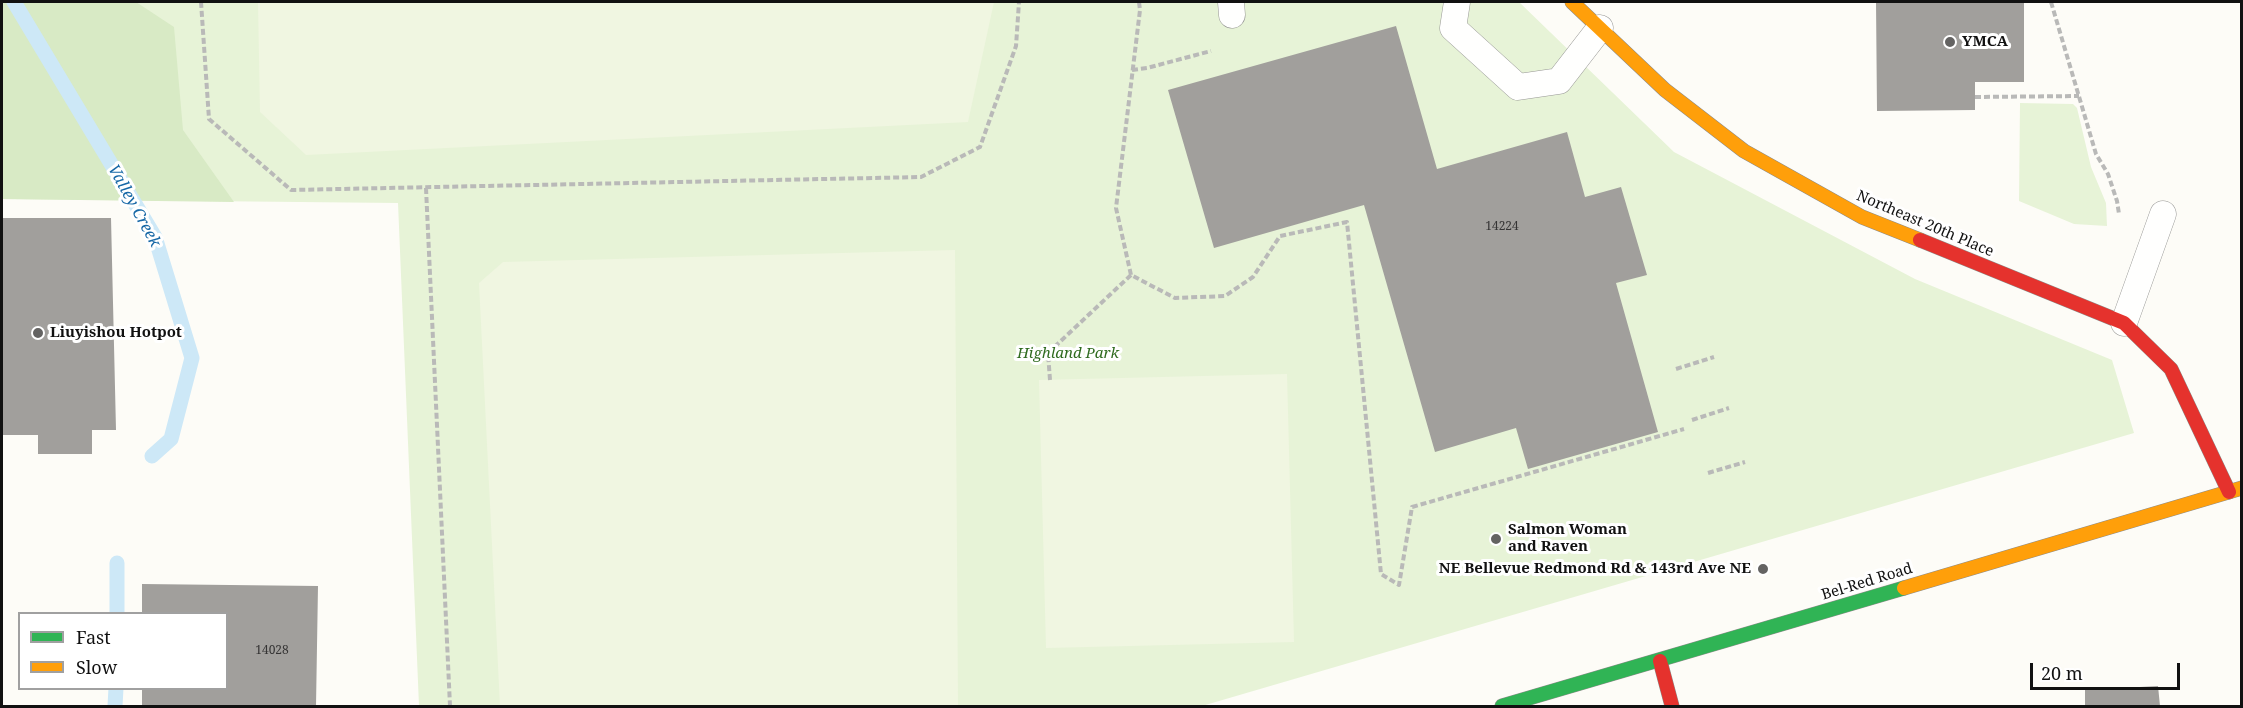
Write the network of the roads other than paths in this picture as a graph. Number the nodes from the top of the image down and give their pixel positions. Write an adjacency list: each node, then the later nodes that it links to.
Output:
1 (1457, 2): 3 (lane)
2 (1572, 2): 3 (street, Northeast 20th Place)
3 (1600, 28): 5 (street, Northeast 20th Place)
4 (2163, 214): 5 (lane)
5 (2124, 322): 6 (street, Northeast 20th Place)
6 (2235, 490): 7 (street, Bel-Red Road)
7 (1660, 661): 8 (street, Bel-Red Road); 9 (street)
8 (1502, 706)
9 (1672, 706)

